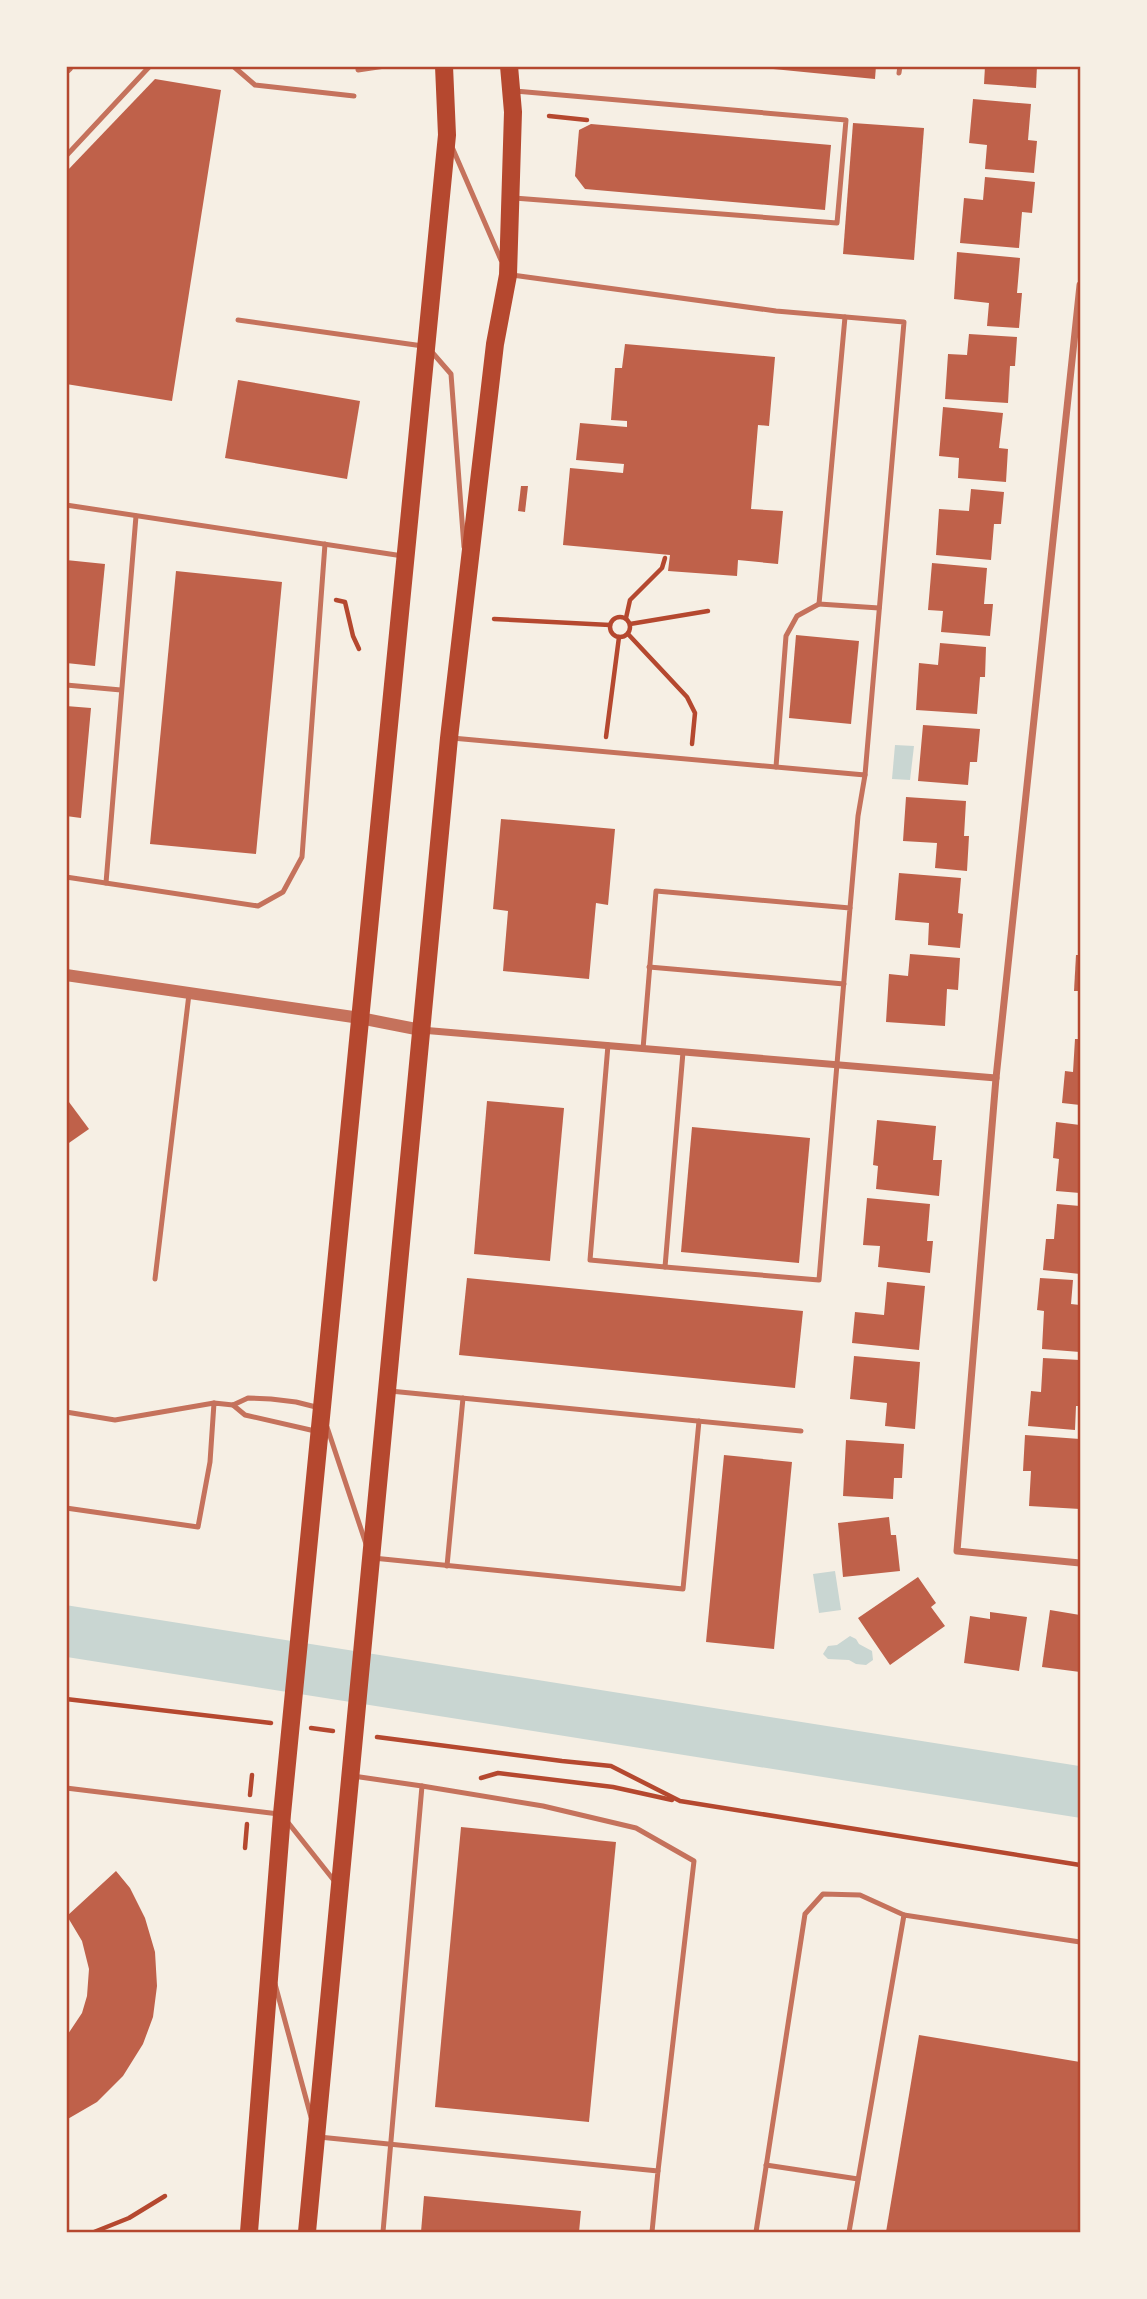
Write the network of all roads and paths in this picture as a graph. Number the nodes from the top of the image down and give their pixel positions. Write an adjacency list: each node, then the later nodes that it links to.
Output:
1 (150, 66): 12 (lane)
2 (233, 66): 8 (lane)
3 (385, 66): 6 (lane)
4 (444, 66): 11 (main road)
5 (509, 66): 7 (main road)
6 (358, 70)
7 (511, 90): 13 (main road); 13 (lane)
8 (354, 96)
9 (550, 117): 10 (path)
10 (587, 120)
11 (447, 135): 14 (lane); 18 (main road)
12 (66, 156)
13 (510, 198): 14 (main road)
14 (508, 275): 16 (lane); 24 (main road)
15 (1080, 285): 56 (street)
16 (845, 317): 26 (lane); 27 (lane)
17 (238, 320): 18 (lane)
18 (427, 346): 22 (main road); 24 (lane)
19 (66, 505): 20 (lane)
20 (136, 516): 21 (lane); 37 (lane)
21 (325, 544): 22 (lane); 25 (lane)
22 (406, 556): 50 (main road)
23 (665, 558): 30 (path)
24 (467, 588): 38 (main road)
25 (321, 597): 35 (path); 44 (lane)
26 (819, 604): 27 (lane); 41 (lane)
27 (879, 608): 42 (lane)
28 (708, 611): 31 (path)
29 (494, 618): 32 (path)
30 (626, 618): 31 (path); 32 (path)
31 (630, 624): 33 (path)
32 (610, 625): 34 (path)
33 (628, 634): 34 (path); 40 (path)
34 (619, 637): 39 (path)
35 (359, 649)
36 (66, 685): 37 (lane)
37 (121, 690): 44 (lane)
38 (449, 737): 39 (lane); 51 (main road)
39 (604, 752): 40 (lane)
40 (691, 759): 41 (lane)
41 (776, 767): 42 (lane)
42 (865, 775): 45 (lane)
43 (66, 877): 44 (lane)
44 (106, 883)
45 (850, 908): 46 (lane); 48 (lane)
46 (649, 967): 48 (lane); 53 (lane)
47 (66, 975): 49 (street)
48 (844, 984): 55 (lane)
49 (189, 993): 50 (street); 58 (lane)
50 (360, 1018): 51 (street); 63 (main road)
51 (421, 1030): 52 (street); 59 (main road)
52 (608, 1045): 53 (street); 57 (lane)
53 (643, 1049): 54 (street)
54 (683, 1052): 55 (street); 57 (lane)
55 (837, 1065): 56 (street); 57 (lane)
56 (996, 1078): 70 (street)
57 (665, 1267)
58 (156, 1279)
59 (387, 1391): 60 (lane); 69 (main road)
60 (463, 1398): 65 (lane); 71 (lane)
61 (214, 1403): 62 (lane); 64 (lane); 68 (lane)
62 (233, 1405): 63 (lane); 66 (lane)
63 (321, 1409): 66 (main road); 69 (lane)
64 (66, 1412)
65 (699, 1421): 67 (lane); 71 (lane)
66 (320, 1431): 82 (main road)
67 (801, 1431)
68 (66, 1508)
69 (371, 1558): 71 (lane); 77 (main road)
70 (1080, 1563)
71 (447, 1566)
72 (66, 1699): 73 (path)
73 (280, 1724)
74 (307, 1727): 75 (path)
75 (334, 1731)
76 (374, 1736): 81 (path)
77 (350, 1768): 78 (lane); 84 (main road)
78 (422, 1786): 80 (lane); 89 (lane)
79 (66, 1788): 82 (lane)
80 (456, 1792): 81 (path); 91 (lane)
81 (680, 1801): 83 (path)
82 (282, 1814): 84 (lane); 87 (main road)
83 (1080, 1865)
84 (339, 1887): 88 (main road)
85 (904, 1915): 86 (lane); 90 (lane); 92 (lane)
86 (1080, 1942)
87 (270, 1964): 88 (lane); 95 (main road)
88 (316, 2137): 89 (lane); 96 (main road)
89 (392, 2144): 91 (lane); 97 (lane)
90 (766, 2165): 92 (lane); 99 (lane)
91 (658, 2171): 98 (lane)
92 (858, 2179): 100 (lane)
93 (165, 2196): 94 (path)
94 (94, 2232)
95 (249, 2232)
96 (307, 2232)
97 (383, 2232)
98 (652, 2232)
99 (756, 2232)
100 (849, 2232)

